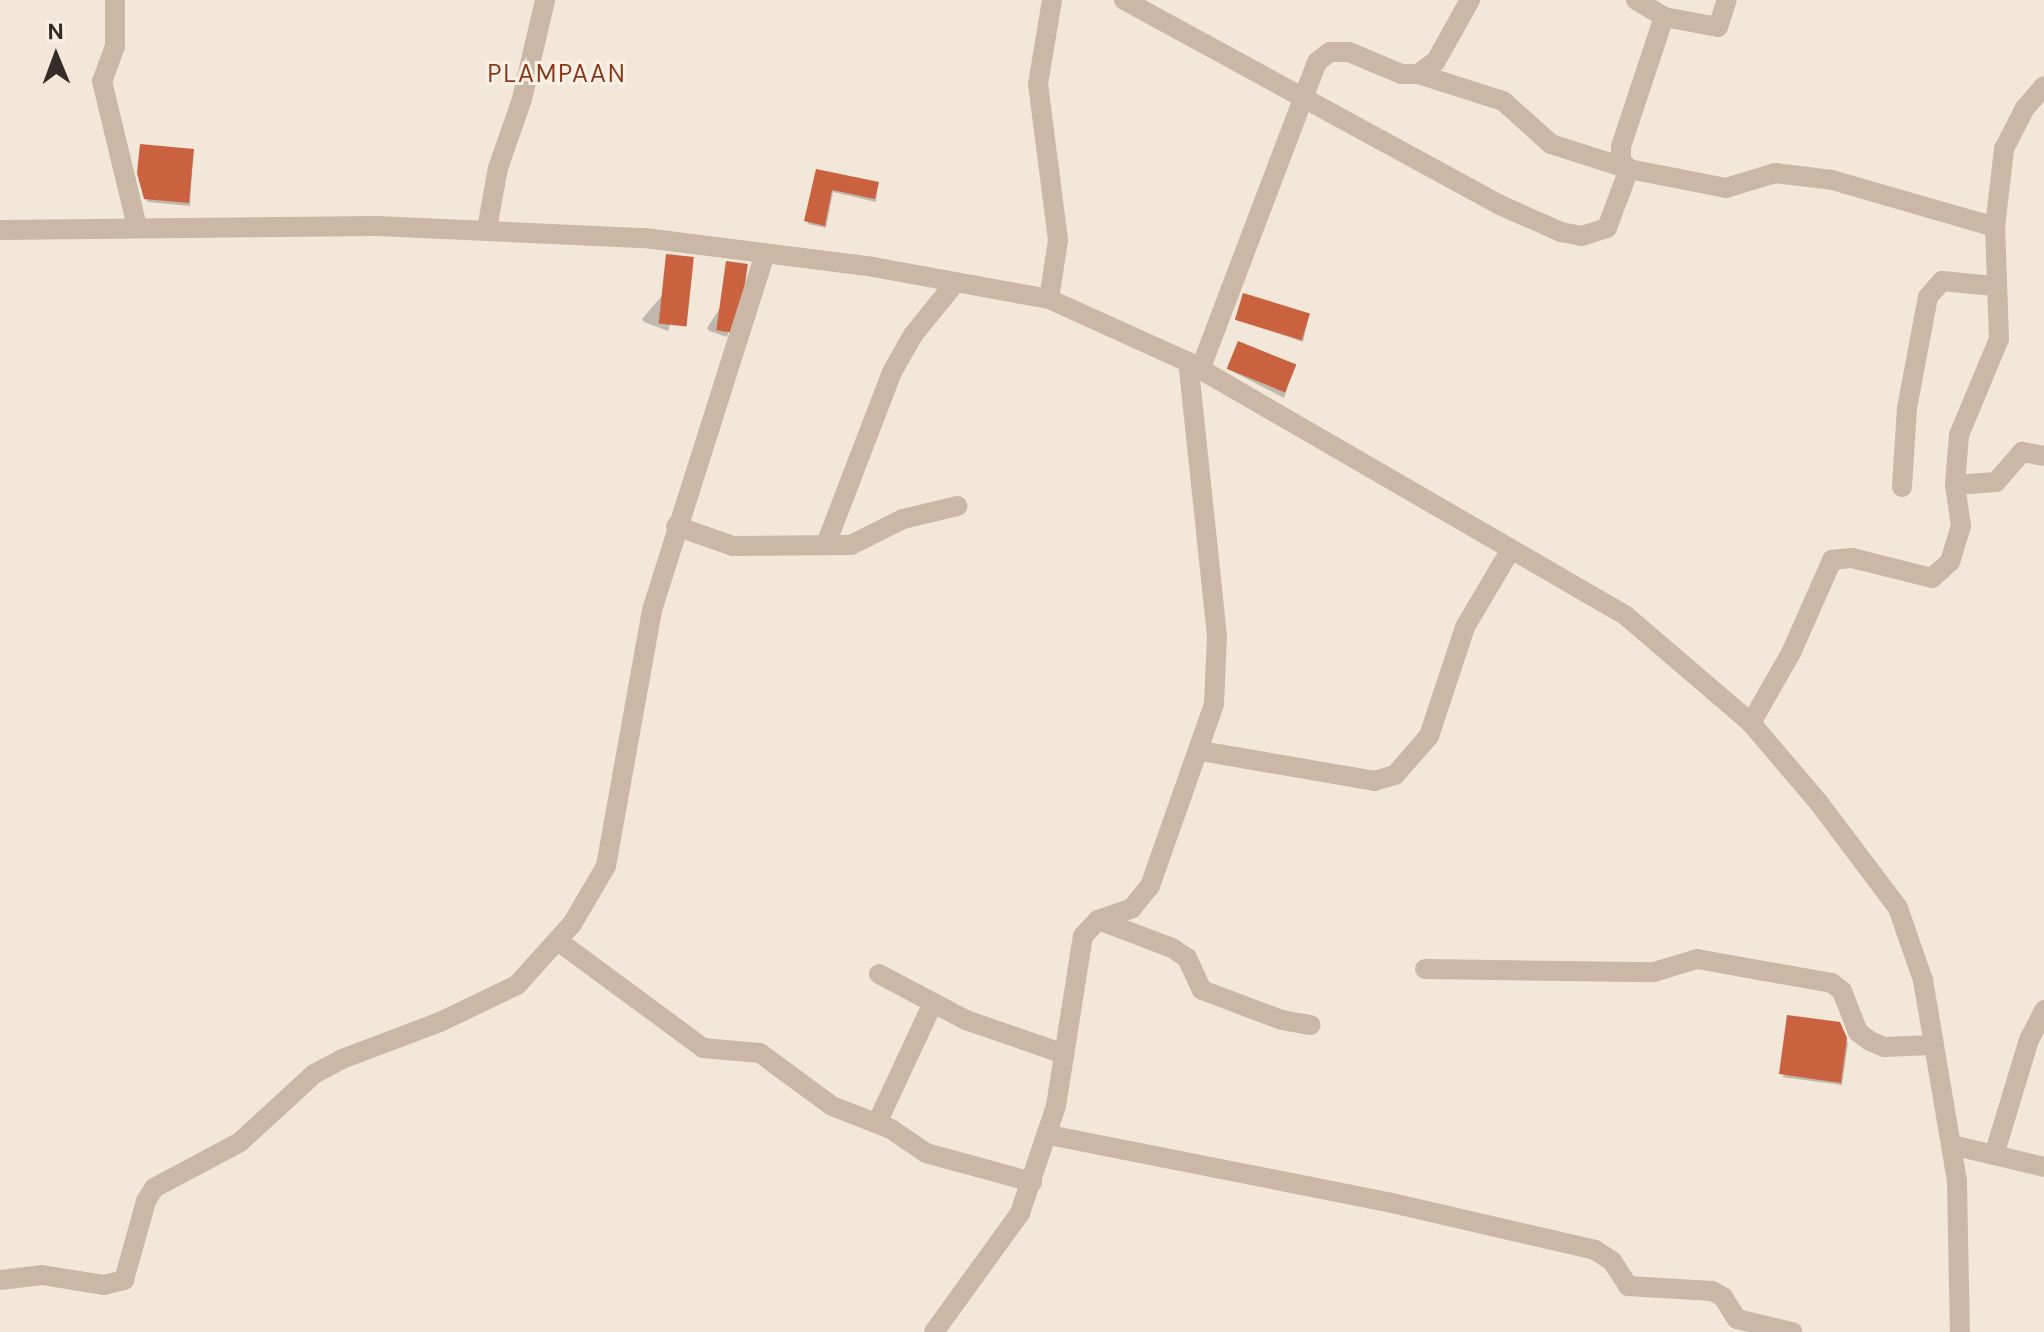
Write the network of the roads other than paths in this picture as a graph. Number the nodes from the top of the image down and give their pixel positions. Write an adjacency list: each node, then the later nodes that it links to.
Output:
1 (115, 0): 13 (street)
2 (545, 0): 15 (street)
3 (1052, 0): 20 (street)
4 (1124, 0): 11 (street)
5 (1470, 0): 9 (street)
6 (1636, 0): 8 (street)
7 (1727, 0): 8 (street)
8 (1664, 17): 12 (street)
9 (1418, 74): 11 (street); 12 (street)
10 (2044, 86): 14 (street)
11 (1301, 96): 12 (street); 21 (street)
12 (1629, 169): 14 (street)
13 (137, 227): 15 (street); 16 (street)
14 (1995, 227): 19 (street)
15 (487, 229): 17 (street)
16 (0, 230)
17 (765, 254): 18 (street); 26 (street)
18 (955, 283): 20 (street); 27 (street)
19 (1994, 286): 23 (street); 24 (street)
20 (1049, 299): 21 (street)
21 (1194, 366): 28 (street); 30 (street)
22 (2044, 456): 23 (street)
23 (1955, 485): 29 (street)
24 (1902, 487)
25 (957, 506): 27 (street)
26 (676, 526): 27 (street); 32 (street)
27 (826, 544)
28 (1510, 551): 29 (street); 30 (street)
29 (1751, 723): 38 (street)
30 (1201, 751): 31 (street)
31 (1098, 920): 37 (street); 39 (street)
32 (558, 941): 40 (street); 46 (street)
33 (1425, 969): 38 (street)
34 (879, 974): 35 (street)
35 (933, 1003): 39 (street); 40 (street)
36 (2044, 1010): 43 (street)
37 (1311, 1025)
38 (1932, 1045): 42 (street)
39 (1064, 1054): 41 (street)
40 (877, 1123): 45 (street)
41 (1049, 1135): 45 (street); 48 (street)
42 (1952, 1145): 43 (street); 49 (street)
43 (1994, 1155): 44 (street)
44 (2044, 1167)
45 (1032, 1182): 47 (street)
46 (0, 1280)
47 (934, 1332)
48 (1792, 1332)
49 (1960, 1332)

